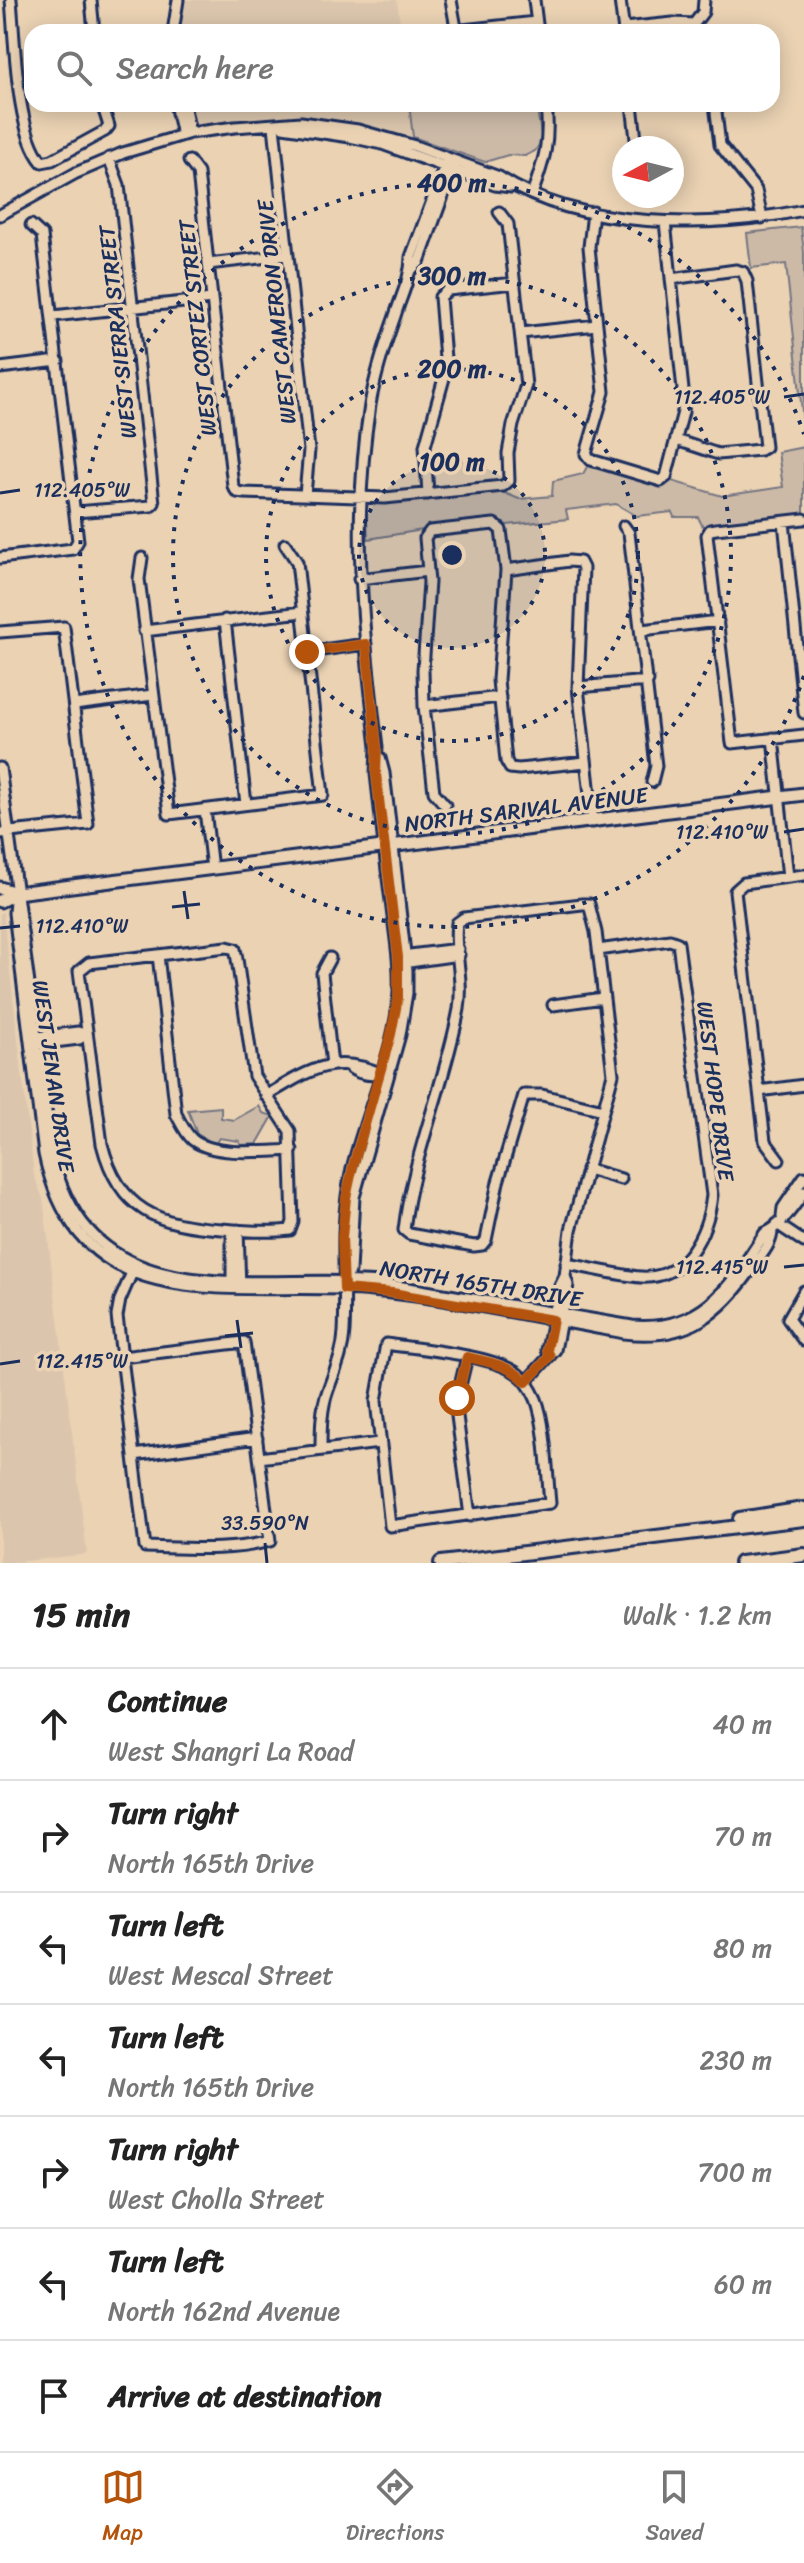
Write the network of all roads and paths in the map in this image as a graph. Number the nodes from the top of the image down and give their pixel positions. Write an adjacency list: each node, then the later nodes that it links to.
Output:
1 (11, 0): 15 (street)
2 (91, 0): 8 (street)
3 (178, 0): 9 (street)
4 (451, 0): 10 (street)
5 (534, 0): 11 (street)
6 (620, 0): 12 (street)
7 (704, 0): 14 (street)
8 (93, 24)
9 (174, 24)
10 (455, 24)
11 (537, 24)
12 (623, 24)
13 (666, 24): 14 (street)
14 (694, 24)
15 (105, 112)
16 (178, 112): 22 (street)
17 (185, 112): 22 (street)
18 (547, 112): 27 (street)
19 (633, 112): 23 (street)
20 (716, 112): 32 (street)
21 (274, 126): 22 (street); 26 (street); 35 (street, WEST CAMERON DRIVE)
22 (186, 134): 24 (street)
23 (636, 136)
24 (109, 158): 31 (street); 40 (street, WEST SIERRA STREET)
25 (189, 161): 36 (street, WEST CORTEZ STREET)
26 (451, 164): 27 (street); 49 (street)
27 (532, 194): 30 (street)
28 (804, 210): 32 (street)
29 (499, 212): 38 (street)
30 (593, 212): 33 (street); 42 (street)
31 (0, 215)
32 (762, 218): 33 (street)
33 (665, 222): 37 (street)
34 (31, 225): 41 (street)
35 (287, 255): 36 (street); 48 (street, WEST CAMERON DRIVE)
36 (208, 264): 39 (street, WEST CORTEZ STREET)
37 (671, 279): 46 (street); 46 (street)
38 (515, 283): 43 (street); 47 (street)
39 (212, 299): 40 (street); 48 (street, WEST CORTEZ STREET)
40 (133, 308): 41 (street); 50 (street, WEST SIERRA STREET)
41 (53, 316): 44 (street)
42 (597, 325): 43 (street); 46 (street)
43 (521, 333): 47 (street)
44 (58, 361): 45 (street); 50 (street)
45 (0, 368)
46 (676, 440)
47 (428, 494): 49 (street)
48 (305, 495): 49 (street)
49 (360, 496): 59 (street)
50 (75, 512): 55 (street)
51 (804, 519): 52 (street)
52 (784, 522): 62 (street); 74 (street)
53 (624, 526): 63 (street)
54 (285, 544): 60 (street)
55 (0, 558)
56 (142, 558): 64 (street)
57 (506, 570): 58 (street); 69 (street); 71 (street)
58 (428, 571): 59 (street); 73 (street)
59 (359, 579): 66 (street)
60 (302, 612): 61 (street); 67 (street)
61 (225, 620): 64 (street); 82 (street)
62 (718, 621): 63 (street); 76 (street)
63 (642, 630): 68 (street)
64 (144, 631): 70 (street)
65 (0, 632): 72 (street)
66 (366, 644): 67 (street); 87 (street)
67 (307, 652): 82 (street)
68 (648, 681): 69 (street); 79 (street)
69 (578, 687): 77 (street)
70 (153, 695): 72 (street); 84 (street)
71 (500, 697): 73 (street); 77 (street)
72 (74, 705): 86 (street)
73 (424, 706): 83 (street)
74 (804, 713)
75 (804, 735): 76 (street)
76 (773, 738): 81 (street)
77 (586, 762): 85 (street)
78 (0, 768): 86 (street, WEST JENAN DRIVE)
79 (652, 782)
80 (804, 794): 81 (main road, NORTH SARIVAL AVENUE)
81 (779, 797): 85 (main road, NORTH SARIVAL AVENUE); 90 (street)
82 (246, 804): 84 (street)
83 (445, 805)
84 (205, 810): 88 (street)
85 (593, 822): 87 (main road, NORTH SARIVAL AVENUE)
86 (4, 833): 92 (street, WEST JENAN DRIVE)
87 (388, 847): 88 (main road, NORTH SARIVAL AVENUE); 98 (street)
88 (212, 869): 92 (main road, NORTH SARIVAL AVENUE)
89 (804, 875): 90 (street)
90 (788, 877): 106 (street)
91 (0, 888): 92 (main road, NORTH SARIVAL AVENUE)
92 (16, 893): 93 (main road, NORTH SARIVAL AVENUE); 102 (street, WEST JENAN DRIVE)
93 (0, 901)
94 (598, 950): 95 (street); 99 (street); 119 (street, WEST HOPE DRIVE)
95 (459, 952): 98 (street); 108 (street)
96 (158, 955): 101 (street); 107 (street); 109 (street)
97 (330, 958): 103 (street)
98 (402, 960): 104 (street)
99 (603, 998): 100 (street); 108 (street)
100 (553, 1005)
101 (86, 1034): 102 (street); 116 (street)
102 (35, 1041): 118 (street, WEST JENAN DRIVE)
103 (332, 1065): 104 (street); 107 (street)
104 (384, 1075): 122 (street)
105 (804, 1085): 106 (street)
106 (759, 1091): 110 (street)
107 (266, 1096): 109 (street)
108 (603, 1110): 111 (street)
109 (292, 1150): 116 (street)
110 (779, 1160)
111 (587, 1169): 113 (street); 119 (street)
112 (804, 1177): 115 (street)
113 (621, 1179)
114 (804, 1192): 115 (street)
115 (777, 1224): 117 (street); 124 (street, NORTH 165TH DRIVE)
116 (238, 1230): 121 (street)
117 (804, 1242)
118 (100, 1247): 120 (street, NORTH 165TH DRIVE)
119 (566, 1264): 124 (street)
120 (134, 1269): 121 (street, NORTH 165TH DRIVE); 121 (street, NORTH 165TH DRIVE); 126 (street)
121 (236, 1284): 122 (street, NORTH 165TH DRIVE)
122 (345, 1284): 124 (street, NORTH 165TH DRIVE); 131 (street)
123 (804, 1291): 125 (street)
124 (558, 1317): 128 (street)
125 (804, 1341)
126 (122, 1357): 129 (street); 132 (street)
127 (467, 1357): 128 (street); 130 (street); 135 (street)
128 (526, 1382): 135 (street)
129 (257, 1438): 132 (street); 133 (street)
130 (379, 1443): 131 (street); 135 (street)
131 (321, 1450): 133 (street)
132 (134, 1455): 133 (street)
133 (259, 1458)
134 (804, 1509): 137 (highway)
135 (470, 1516)
136 (804, 1519): 137 (highway)
137 (717, 1530): 139 (highway)
138 (804, 1555): 140 (highway)
139 (441, 1563)
140 (741, 1563)

